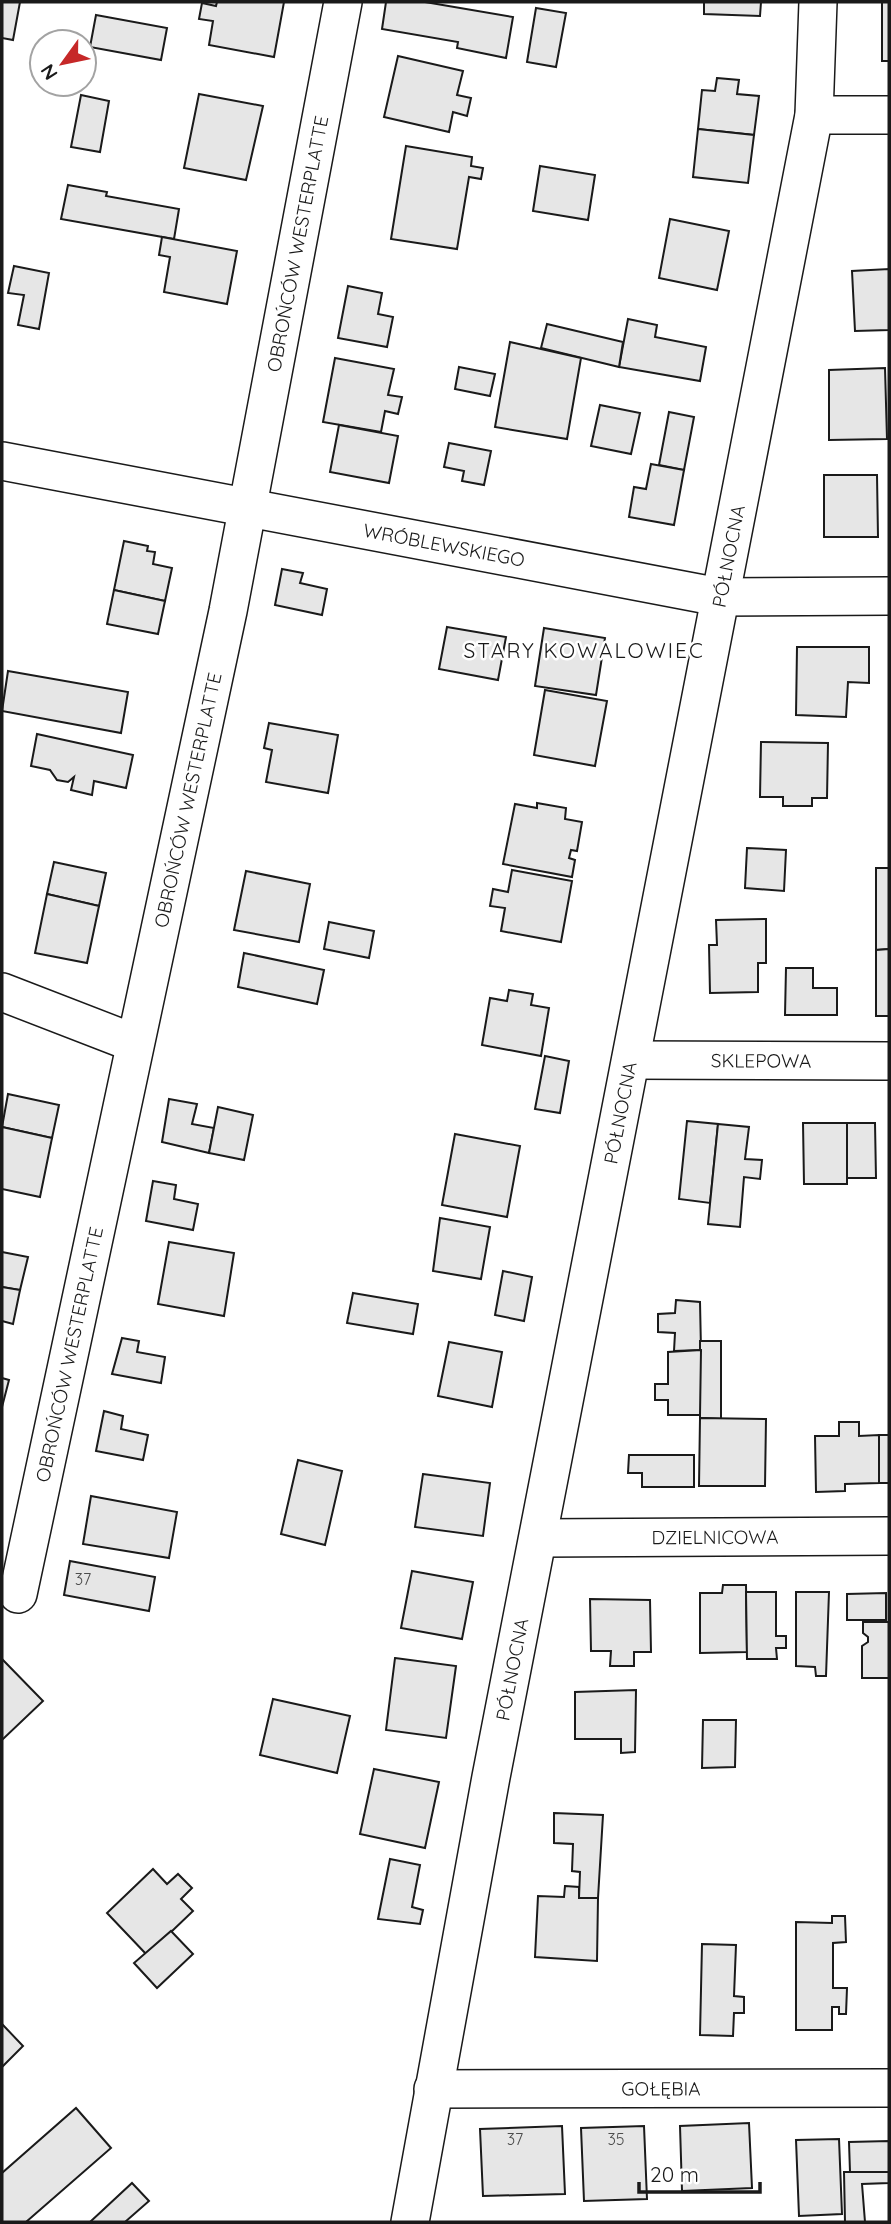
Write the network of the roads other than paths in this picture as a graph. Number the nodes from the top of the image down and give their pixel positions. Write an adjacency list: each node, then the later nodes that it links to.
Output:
1 (343, 2): 6 (street, OBROŃCÓW WESTERPLATTE)
2 (818, 2): 4 (street, PÓŁNOCNA)
3 (889, 115): 4 (street)
4 (814, 116): 8 (street, PÓŁNOCNA)
5 (2, 461): 6 (street, WRÓBLEWSKIEGO)
6 (249, 506): 8 (street, WRÓBLEWSKIEGO); 10 (street, OBROŃCÓW WESTERPLATTE)
7 (889, 596): 8 (street, WRÓBLEWSKIEGO)
8 (719, 597): 11 (street, PÓŁNOCNA)
9 (2, 992): 10 (street)
10 (134, 1043): 15 (street, OBROŃCÓW WESTERPLATTE)
11 (631, 1060): 12 (street, SKLEPOWA); 14 (street, PÓŁNOCNA)
12 (889, 1061)
13 (889, 1536): 14 (street, DZIELNICOWA)
14 (540, 1538): 17 (street, PÓŁNOCNA)
15 (18, 1594)
16 (889, 2088): 17 (street, GOŁĘBIA)
17 (433, 2089): 18 (street, PÓŁNOCNA)
18 (410, 2222)

